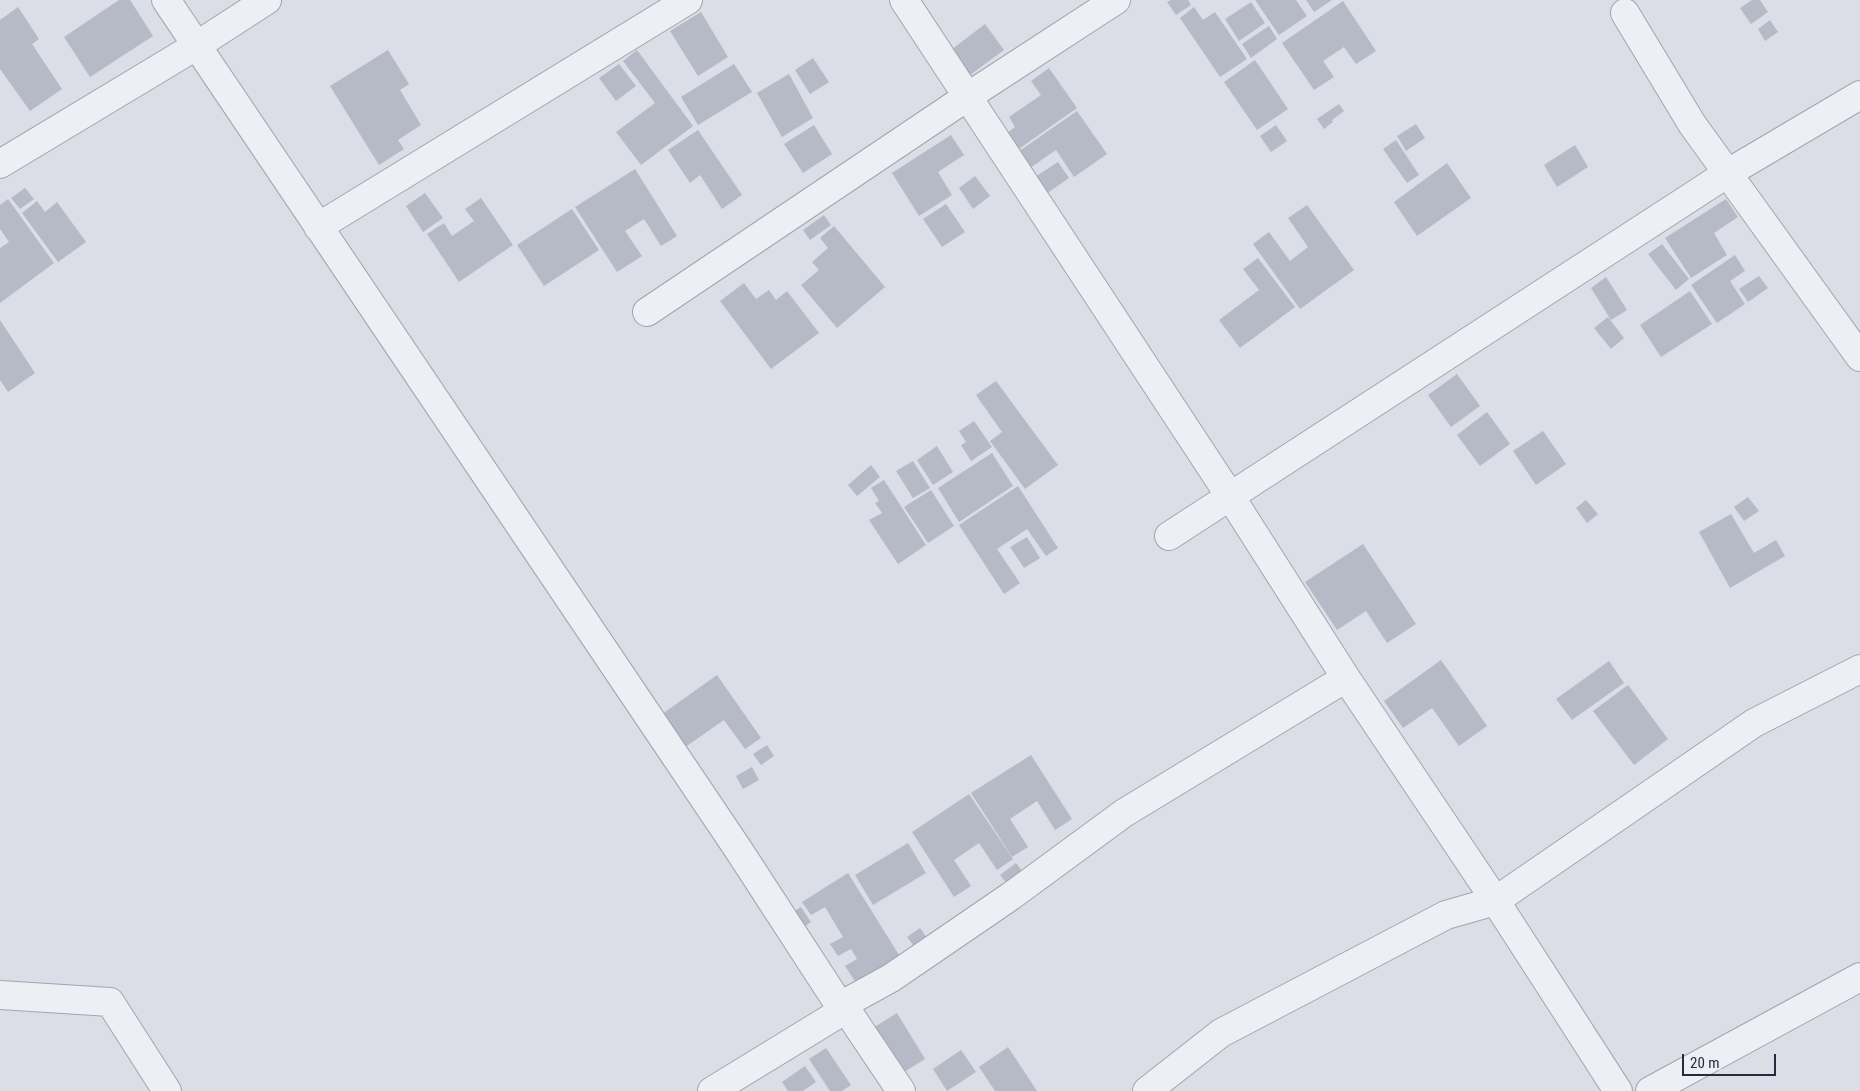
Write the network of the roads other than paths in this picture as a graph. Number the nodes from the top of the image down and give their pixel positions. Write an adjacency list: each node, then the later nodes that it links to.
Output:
1 (166, 0): 7 (street)
2 (268, 0): 7 (street)
3 (688, 0): 12 (street)
4 (904, 0): 9 (street)
5 (1116, 0): 9 (street)
6 (1626, 13): 11 (street)
7 (196, 46): 10 (street); 12 (street)
8 (1860, 96): 11 (street)
9 (967, 97): 13 (street); 15 (street)
10 (0, 164)
11 (1728, 173): 14 (street); 15 (street)
12 (318, 227): 22 (street)
13 (647, 312)
14 (1860, 357)
15 (1230, 496): 16 (street); 18 (street)
16 (1169, 536)
17 (1860, 669): 19 (street)
18 (1346, 678): 19 (street); 22 (street)
19 (1495, 901): 26 (street); 27 (street)
20 (1860, 976): 28 (street)
21 (0, 995): 23 (street)
22 (842, 1007): 24 (street); 25 (street)
23 (166, 1091)
24 (712, 1091)
25 (901, 1091)
26 (1147, 1091)
27 (1618, 1091)
28 (1650, 1091)

